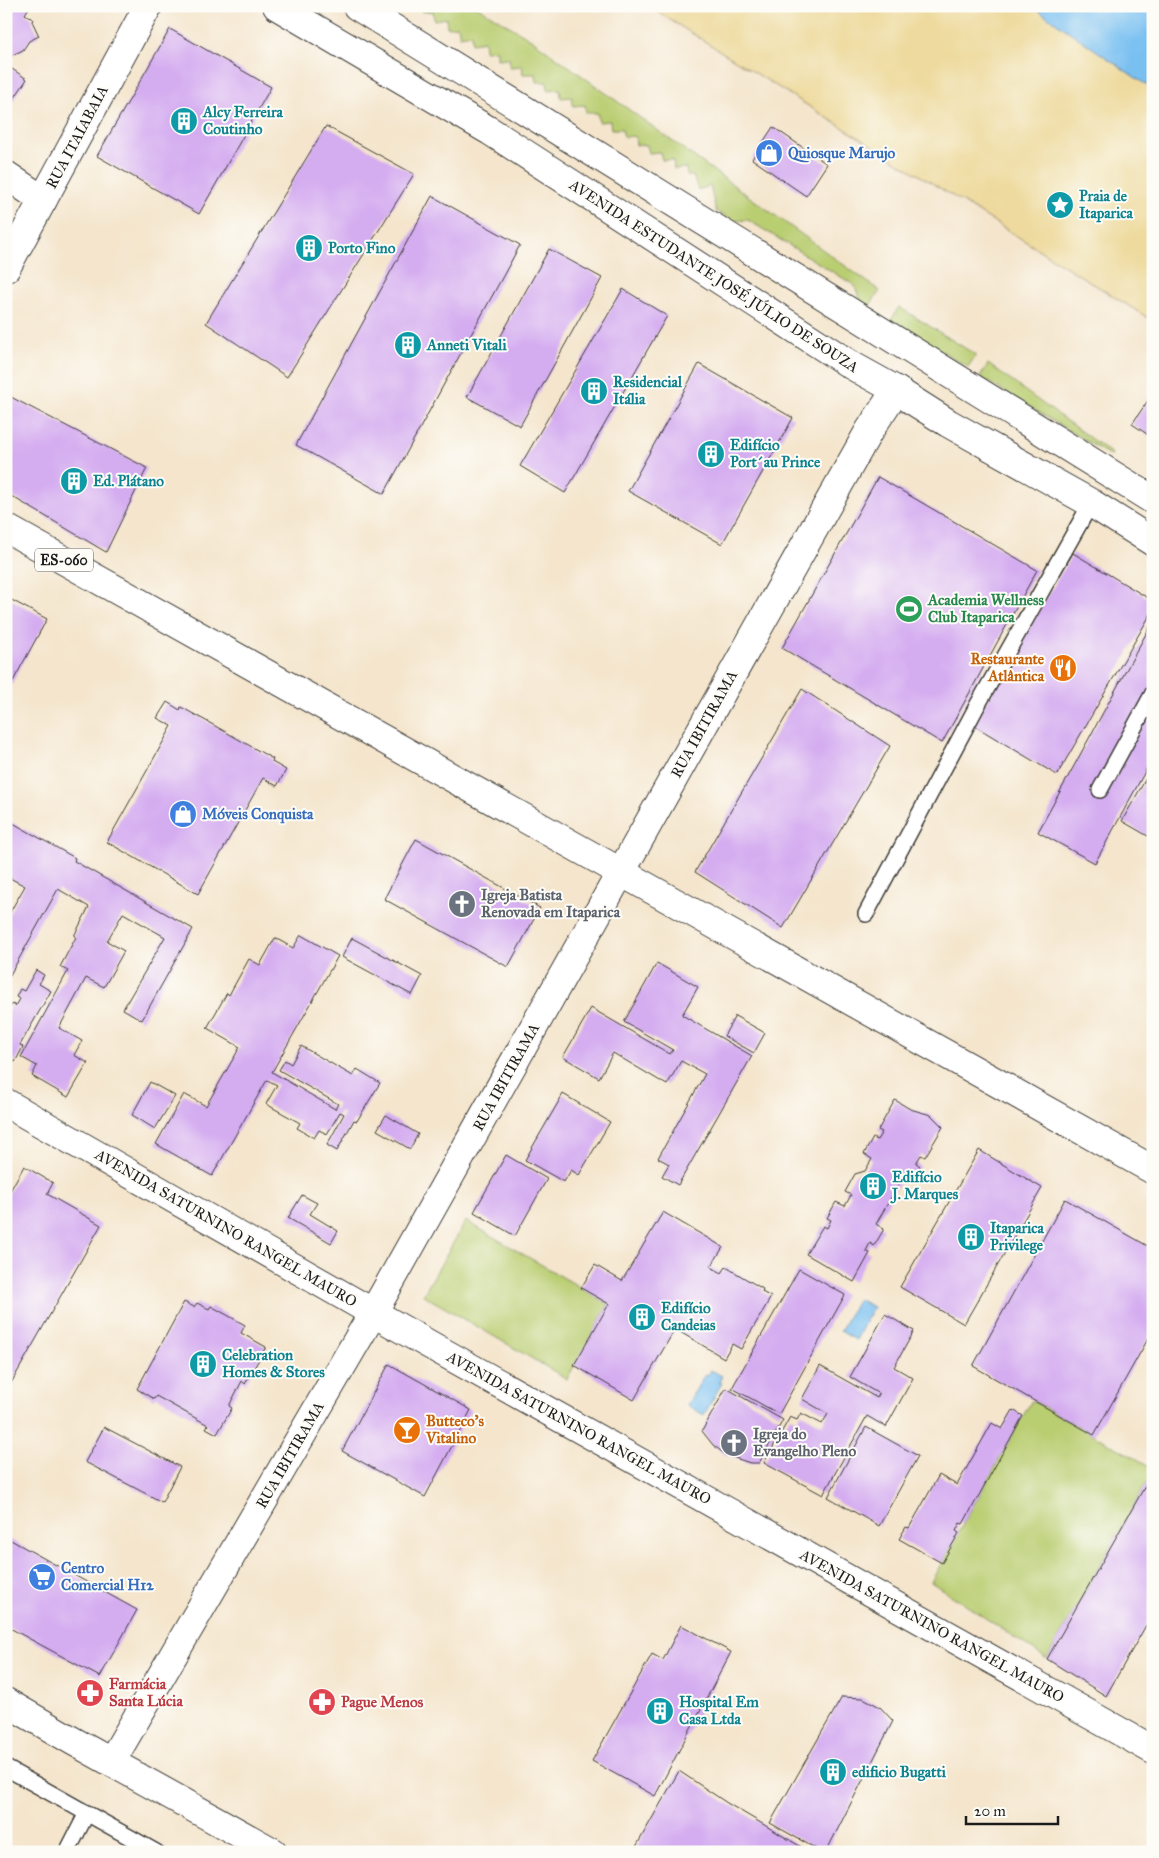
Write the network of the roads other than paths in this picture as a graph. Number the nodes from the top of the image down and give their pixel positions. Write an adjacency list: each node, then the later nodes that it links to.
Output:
1 (148, 6): 5 (street, RUA ITAIABAIA)
2 (277, 6): 7 (street, AVENIDA ESTUDANTE JOSÉ JÚLIO DE SOUZA)
3 (357, 6): 8 (street)
4 (6, 175): 5 (street)
5 (44, 200): 6 (street, RUA ITAIABAIA)
6 (6, 268)
7 (896, 390): 9 (street, AVENIDA ESTUDANTE JOSÉ JÚLIO DE SOUZA); 14 (street, RUA IBITIRAMA)
8 (1153, 500)
9 (1091, 503): 11 (street, AVENIDA ESTUDANTE JOSÉ JÚLIO DE SOUZA); 15 (lane)
10 (6, 528): 14 (street, ES-060)
11 (1153, 542)
12 (1153, 693): 13 (lane)
13 (1100, 790)
14 (621, 872): 17 (street, ES-060); 18 (street, RUA IBITIRAMA)
15 (866, 914)
16 (6, 1103): 18 (street, AVENIDA SATURNINO RANGEL MAURO)
17 (1153, 1170)
18 (373, 1313): 20 (street, AVENIDA SATURNINO RANGEL MAURO); 21 (street, RUA IBITIRAMA)
19 (6, 1702): 21 (street)
20 (1153, 1750)
21 (111, 1762): 26 (street)
22 (6, 1768): 23 (lane)
23 (87, 1813): 24 (lane); 25 (lane)
24 (67, 1852)
25 (156, 1852)
26 (274, 1852)

